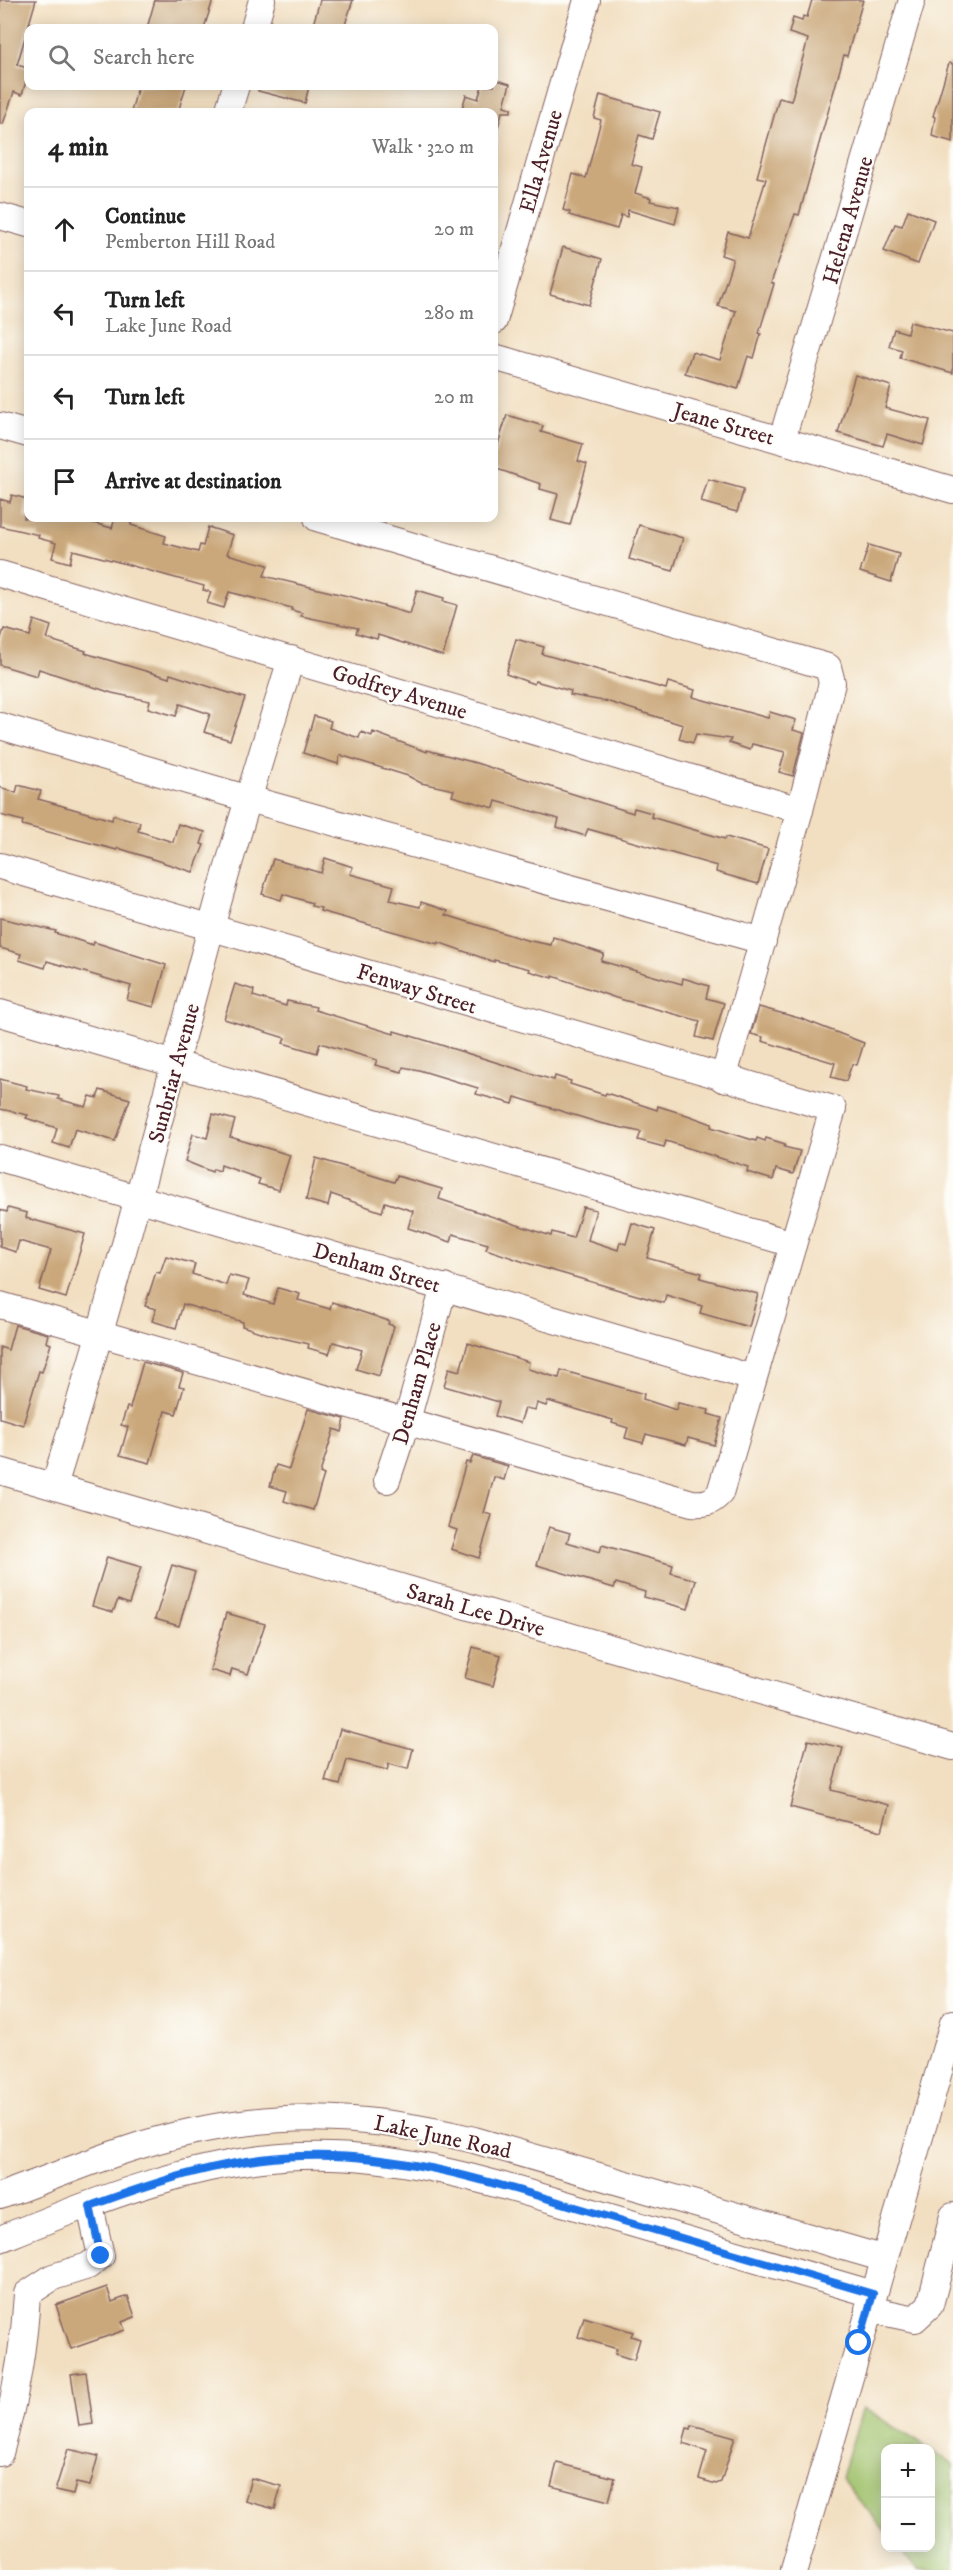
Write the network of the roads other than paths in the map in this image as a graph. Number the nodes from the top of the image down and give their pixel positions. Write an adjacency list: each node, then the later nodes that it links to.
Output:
1 (262, 0): 4 (street)
2 (587, 0): 9 (street, Ella Avenue)
3 (912, 0): 13 (street, Helena Avenue)
4 (255, 24)
5 (236, 90): 6 (street)
6 (229, 108)
7 (0, 216): 8 (street)
8 (24, 223)
9 (498, 307)
10 (498, 358): 13 (street, Jeane Street)
11 (0, 426): 12 (street)
12 (24, 433)
13 (782, 439): 14 (street, Jeane Street)
14 (953, 490)
15 (331, 522): 20 (street)
16 (0, 574): 17 (street, Godfrey Avenue)
17 (291, 659): 19 (street, Sunbriar Avenue); 20 (street, Godfrey Avenue)
18 (0, 726): 19 (street)
19 (249, 799): 22 (street, Sunbriar Avenue); 23 (street)
20 (800, 810): 23 (street)
21 (0, 866): 22 (street, Fenway Street)
22 (211, 927): 25 (street, Sunbriar Avenue); 26 (street, Fenway Street)
23 (763, 941): 26 (street)
24 (0, 1012): 25 (street)
25 (177, 1064): 28 (street, Sunbriar Avenue); 29 (street)
26 (723, 1079): 29 (street, Fenway Street)
27 (0, 1158): 28 (street, Denham Street)
28 (140, 1199): 30 (street, Denham Street); 32 (street, Sunbriar Avenue)
29 (793, 1244): 33 (street)
30 (444, 1287): 33 (street, Denham Street); 34 (street, Denham Place)
31 (0, 1305): 32 (street)
32 (101, 1334): 34 (street); 37 (street, Sunbriar Avenue)
33 (753, 1378): 34 (street)
34 (407, 1420): 36 (street, Denham Place)
35 (0, 1471): 37 (street, Sarah Lee Drive)
36 (387, 1480)
37 (54, 1486): 38 (street, Sarah Lee Drive)
38 (953, 1747)
39 (953, 2024): 40 (street)
40 (945, 2082): 45 (street)
41 (0, 2196): 45 (street, Lake June Road)
42 (90, 2206): 44 (street, Lake June Road); 46 (street, Lake June Road); 47 (street)
43 (953, 2216): 46 (street, Lake June Road)
44 (0, 2239)
45 (882, 2258): 46 (street)
46 (870, 2302): 48 (street)
47 (0, 2453)
48 (794, 2570)

